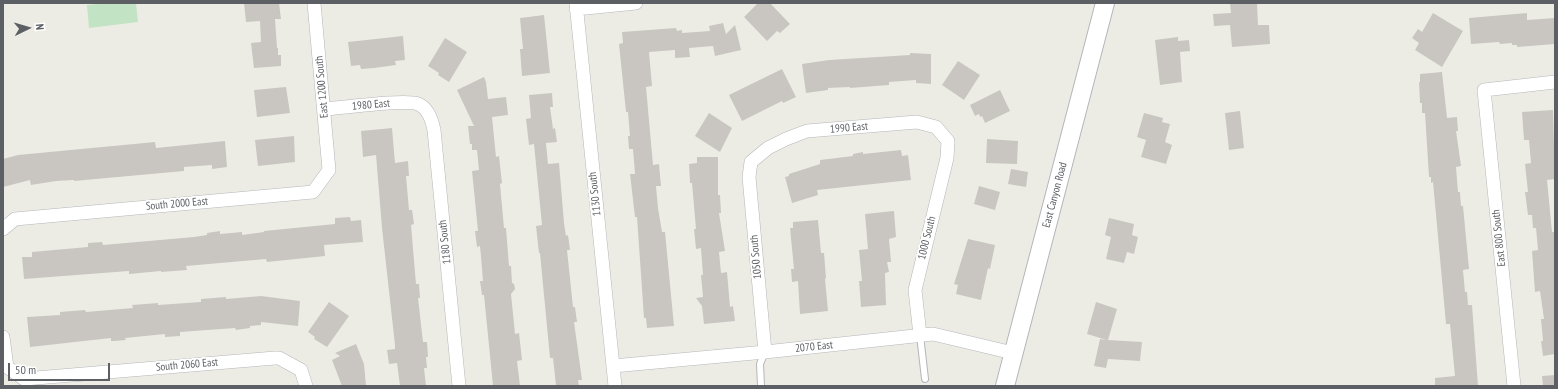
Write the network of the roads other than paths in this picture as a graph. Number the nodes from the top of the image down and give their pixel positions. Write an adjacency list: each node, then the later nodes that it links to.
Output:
1 (314, 3): 7 (street, East 1200 South)
2 (636, 3): 4 (street)
3 (1105, 3): 15 (main road, East Canyon Road)
4 (576, 6): 16 (street, 1130 South)
5 (1555, 82): 23 (street, East 800 South)
6 (418, 104): 7 (street, 1980 East); 19 (street, 1180 South)
7 (324, 109): 10 (street, East 1200 South)
8 (948, 141): 9 (street, 1990 East); 12 (street, 1000 South)
9 (751, 162): 14 (street, 1050 South)
10 (329, 170): 11 (street, South 2000 East)
11 (3, 229)
12 (920, 335): 14 (street, 2070 East); 15 (street, 2070 East); 17 (lane)
13 (3, 337): 18 (street, South 2060 East)
14 (765, 352): 16 (street, 2070 East); 21 (lane)
15 (1013, 353): 22 (main road, East Canyon Road)
16 (613, 366): 20 (street, 1130 South)
17 (925, 379)
18 (306, 386)
19 (459, 386)
20 (615, 386)
21 (762, 386)
22 (1004, 386)
23 (1514, 386)

